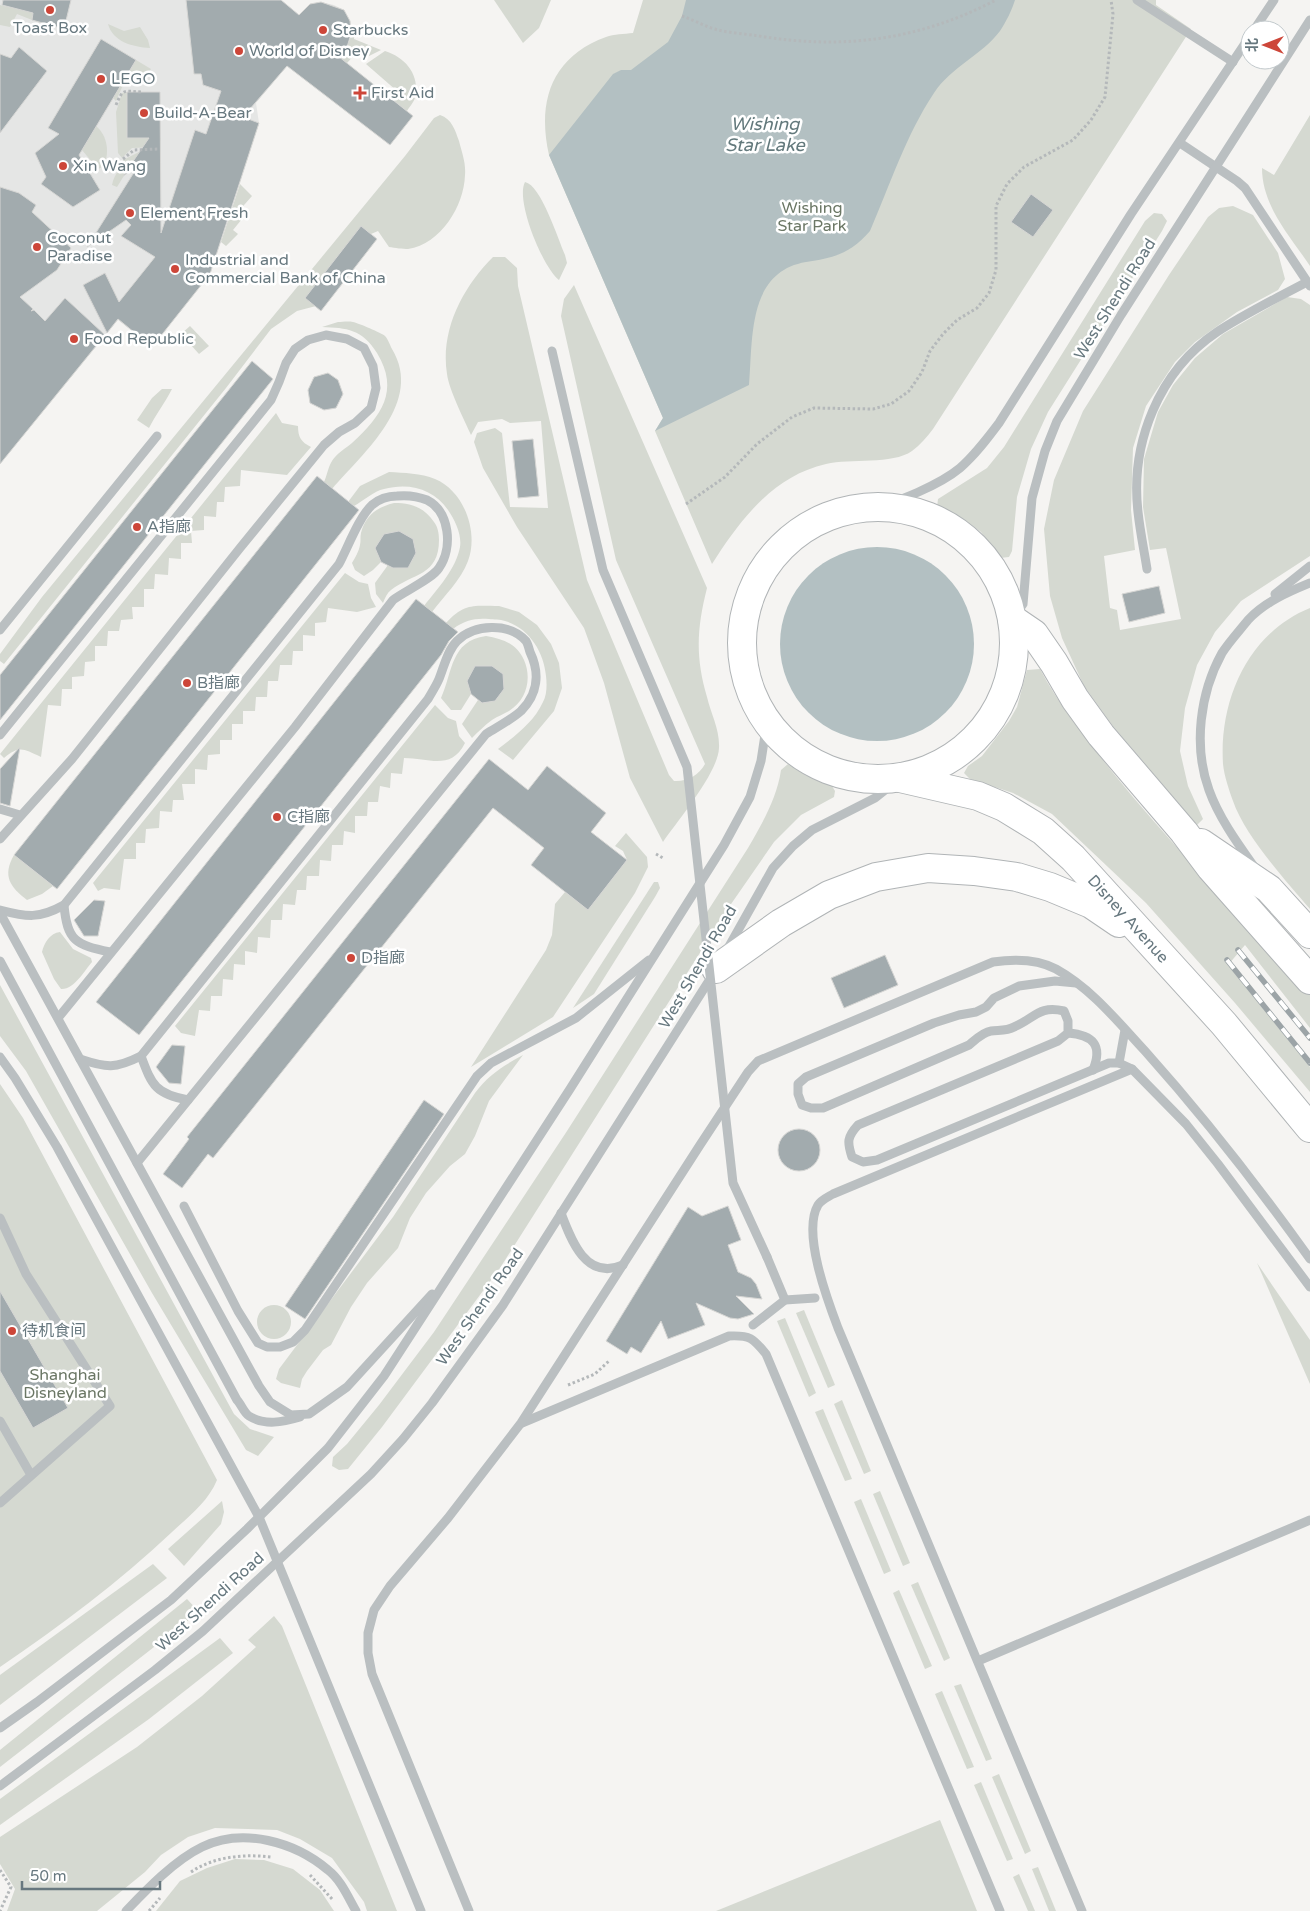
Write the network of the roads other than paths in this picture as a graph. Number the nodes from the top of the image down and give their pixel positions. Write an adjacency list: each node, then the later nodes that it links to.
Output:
1 (1137, 0): 6 (street)
2 (1274, 0): 3 (street)
3 (1261, 20)
4 (1310, 20): 8 (street, West Shendi Road)
5 (1240, 51): 6 (street, West Shendi Road)
6 (1233, 62): 7 (street, West Shendi Road)
7 (1180, 143): 8 (street); 12 (street, West Shendi Road)
8 (1216, 167): 9 (street); 16 (street, West Shendi Road)
9 (1309, 284): 14 (street)
10 (552, 351): 57 (street, bridge)
11 (157, 436): 18 (street)
12 (872, 506): 16 (highway); 19 (highway)
13 (1310, 566): 17 (street)
14 (1147, 569)
15 (1310, 583): 17 (street)
16 (1012, 619): 21 (highway); 24 (highway)
17 (1250, 619): 26 (street)
18 (0, 630)
19 (767, 722): 21 (highway); 32 (street, West Shendi Road)
20 (0, 735): 23 (street)
21 (900, 778): 30 (highway, Disney Avenue); 34 (street, West Shendi Road)
22 (0, 809): 23 (street)
23 (20, 815): 25 (street)
24 (1184, 832): 26 (highway); 35 (highway)
25 (0, 839)
26 (1280, 900): 29 (highway)
27 (64, 905): 28 (street); 31 (street); 31 (street)
28 (0, 911): 37 (street)
29 (1310, 934)
30 (1150, 943): 34 (highway); 47 (highway, Disney Avenue)
31 (110, 952): 37 (street)
32 (655, 955): 49 (street); 54 (street, West Shendi Road)
33 (0, 961): 59 (street)
34 (716, 970): 50 (street, West Shendi Road)
35 (1310, 980)
36 (1077, 983): 38 (street); 39 (street); 53 (street)
37 (58, 1018): 42 (street)
38 (1125, 1030): 43 (street); 52 (street)
39 (1068, 1033): 45 (street); 45 (street)
40 (141, 1056): 42 (street); 46 (street); 46 (street)
41 (0, 1057): 64 (street)
42 (80, 1059): 48 (street)
43 (1119, 1063): 44 (street); 45 (street)
44 (1132, 1069): 55 (street); 67 (street)
45 (1094, 1070)
46 (188, 1100): 48 (street)
47 (1310, 1128)
48 (137, 1163): 59 (street)
49 (184, 1206)
50 (562, 1213): 53 (street); 66 (street, West Shendi Road)
51 (0, 1218): 62 (street)
52 (1310, 1259)
53 (623, 1265): 61 (street)
54 (448, 1278): 59 (street); 64 (street, West Shendi Road)
55 (1310, 1286)
56 (815, 1298): 57 (street)
57 (785, 1300): 58 (street)
58 (753, 1325)
59 (309, 1414)
60 (0, 1421): 62 (street)
61 (522, 1423): 73 (street); 74 (street)
62 (31, 1475): 63 (street)
63 (0, 1503)
64 (259, 1517): 66 (street); 68 (street, West Shendi Road)
65 (1310, 1520): 67 (street)
66 (278, 1561): 69 (street, West Shendi Road); 72 (street)
67 (978, 1661): 75 (street)
68 (0, 1728)
69 (0, 1786)
70 (126, 1911): 71 (street)
71 (356, 1911)
72 (421, 1911)
73 (469, 1911)
74 (1000, 1911)
75 (1082, 1911)

